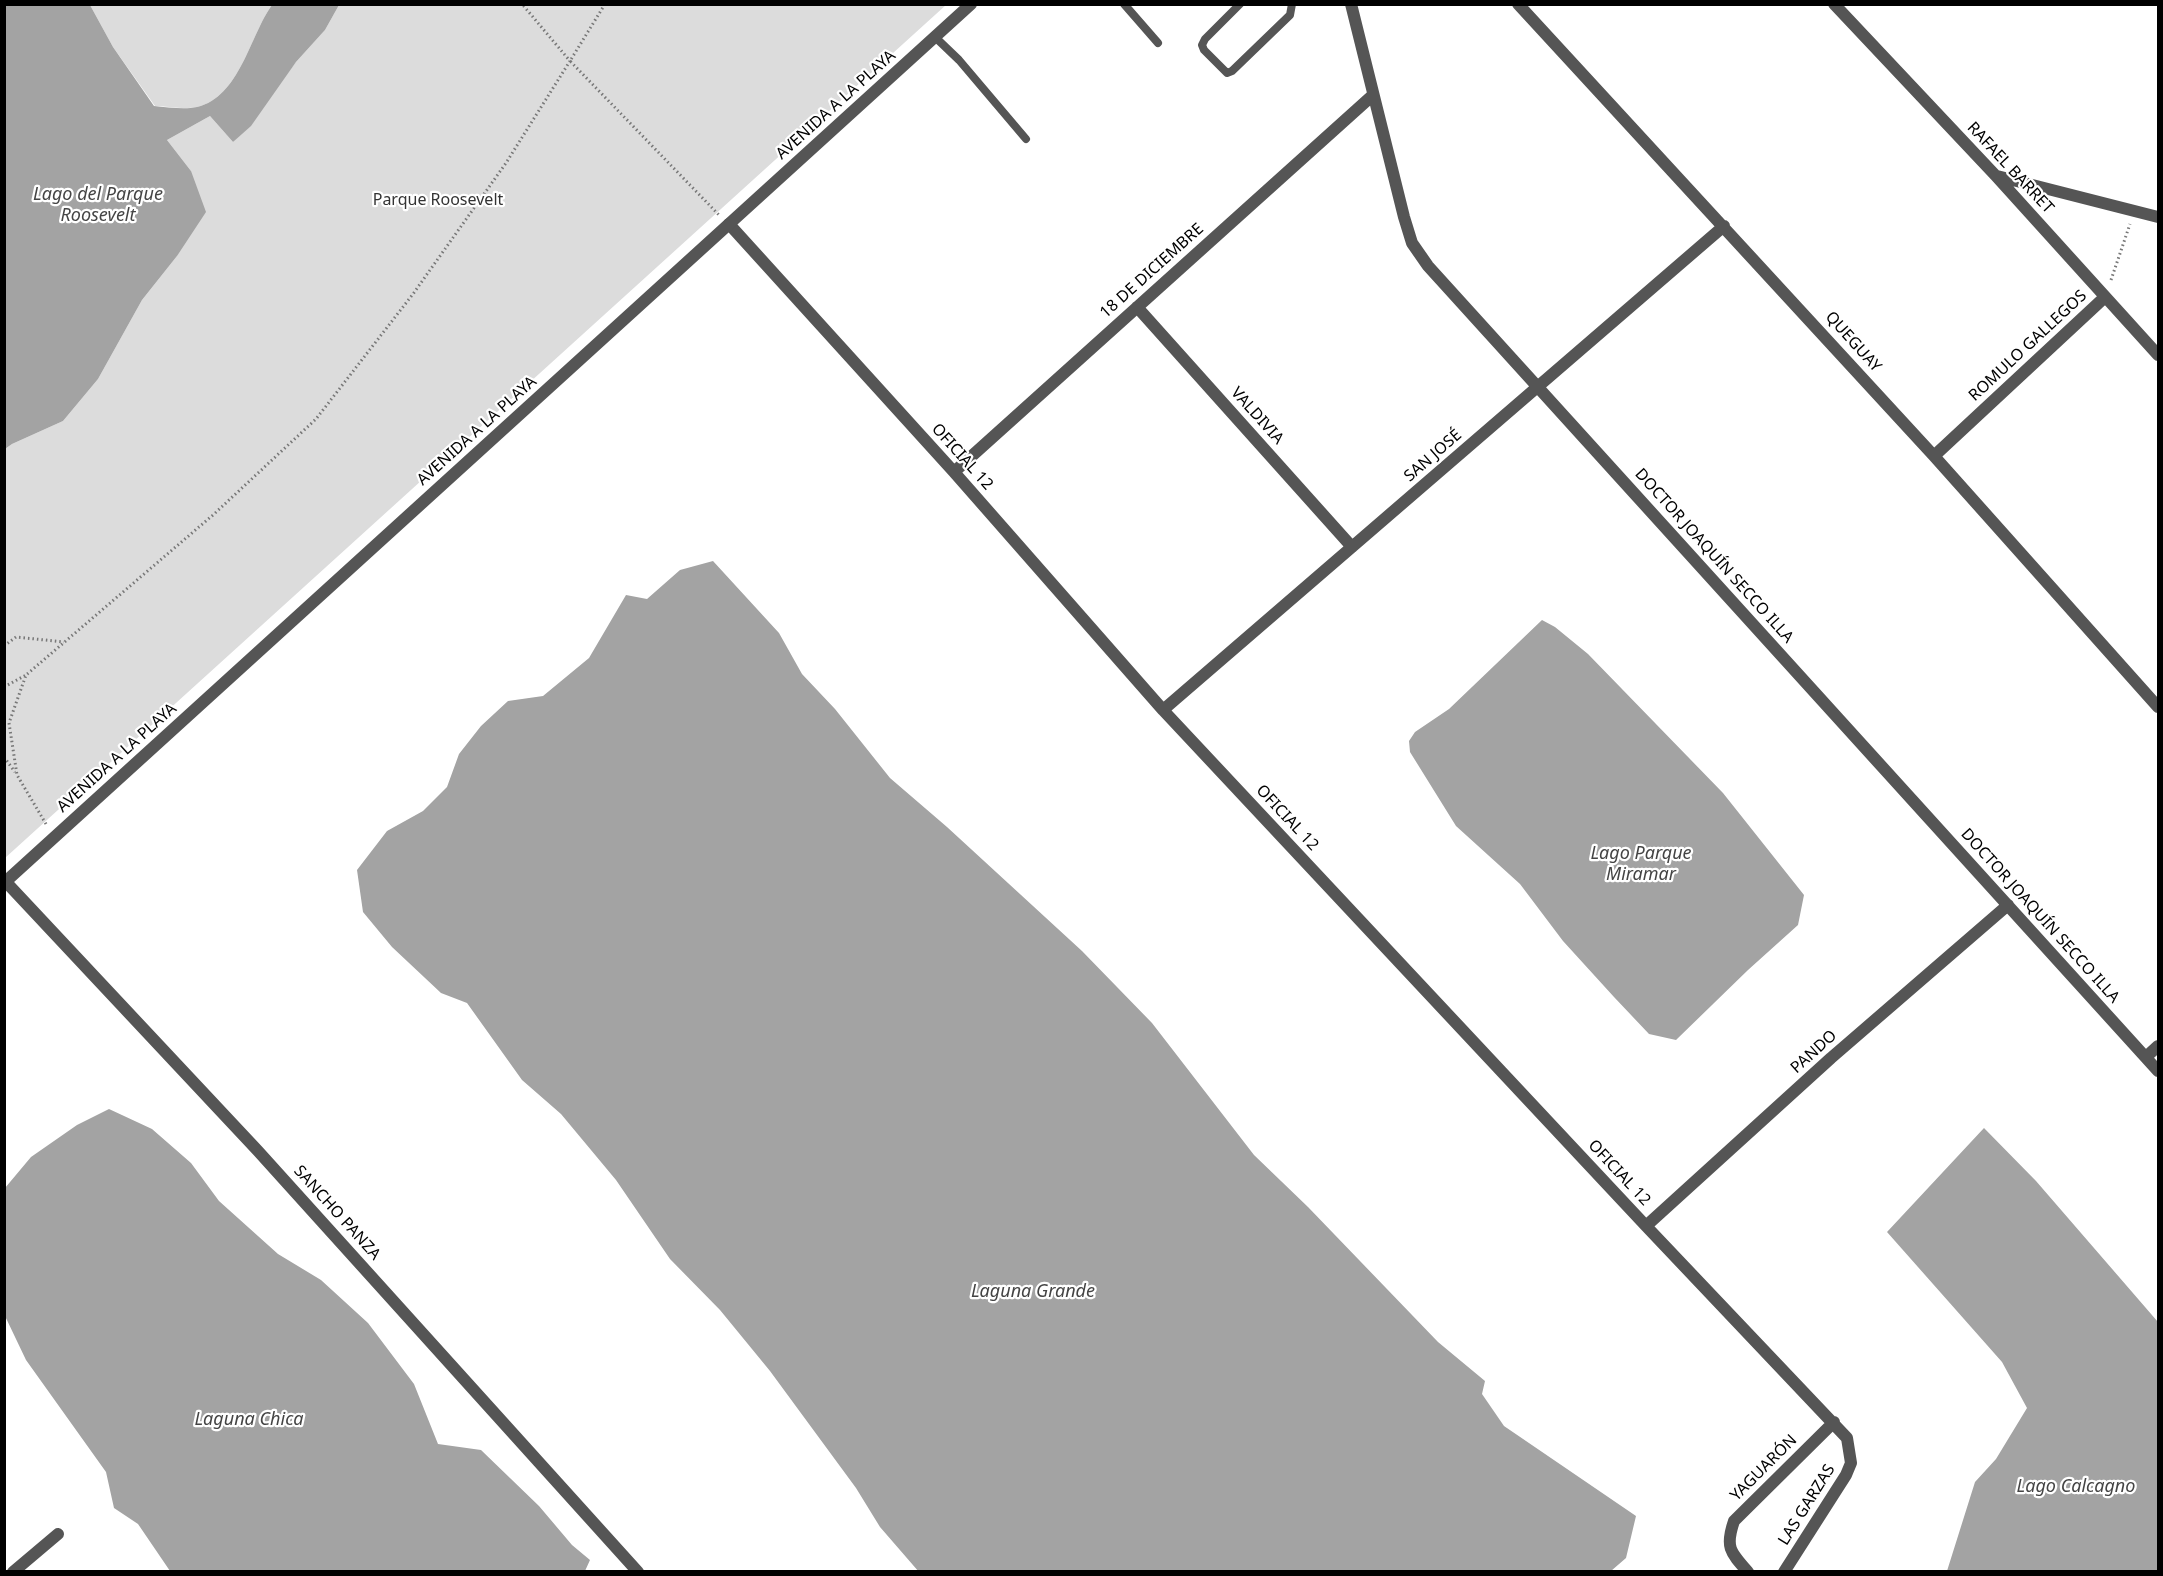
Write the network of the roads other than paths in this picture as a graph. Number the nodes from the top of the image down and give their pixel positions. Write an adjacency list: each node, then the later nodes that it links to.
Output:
1 (971, 4): 8 (street, AVENIDA A LA PLAYA)
2 (1124, 4): 9 (lane)
3 (1240, 4): 4 (lane)
4 (1292, 4)
5 (1351, 4): 10 (street, DOCTOR JOAQUÍN SECCO ILLA)
6 (1518, 4): 15 (street, QUEGUAY)
7 (1834, 4): 12 (street, RAFAEL BARRET)
8 (935, 37): 11 (lane); 14 (street, AVENIDA A LA PLAYA)
9 (1158, 43)
10 (1373, 95): 17 (street, 18 DE DICIEMBRE); 19 (street, DOCTOR JOAQUÍN SECCO ILLA)
11 (1026, 139)
12 (1996, 176): 13 (street); 16 (street, RAFAEL BARRET)
13 (2158, 217)
14 (729, 224): 21 (street, OFICIAL 12); 25 (street, AVENIDA A LA PLAYA)
15 (1724, 226): 19 (street, SAN JOSÉ); 20 (street, QUEGUAY)
16 (2105, 297): 18 (street, RAFAEL BARRET); 20 (street, ROMULO GALLEGOS)
17 (1137, 307): 21 (street, 18 DE DICIEMBRE); 22 (street, VALDIVIA)
18 (2158, 355)
19 (1539, 387): 22 (street, SAN JOSÉ); 26 (street, DOCTOR JOAQUÍN SECCO ILLA)
20 (1934, 456): 23 (street, QUEGUAY)
21 (954, 472): 24 (street, OFICIAL 12)
22 (1352, 547): 24 (street, SAN JOSÉ)
23 (2158, 706)
24 (1163, 710): 30 (street, OFICIAL 12)
25 (5, 883): 34 (street, SANCHO PANZA)
26 (2008, 905): 28 (street, DOCTOR JOAQUÍN SECCO ILLA); 30 (street, PANDO)
27 (2158, 1046): 28 (street)
28 (2146, 1058): 29 (street, DOCTOR JOAQUÍN SECCO ILLA)
29 (2158, 1071)
30 (1646, 1226): 31 (street, OFICIAL 12)
31 (1834, 1422): 35 (street, YAGUARÓN); 36 (street, LAS GARZAS)
32 (58, 1534): 33 (street)
33 (13, 1572)
34 (638, 1572)
35 (1748, 1572)
36 (1784, 1572)

